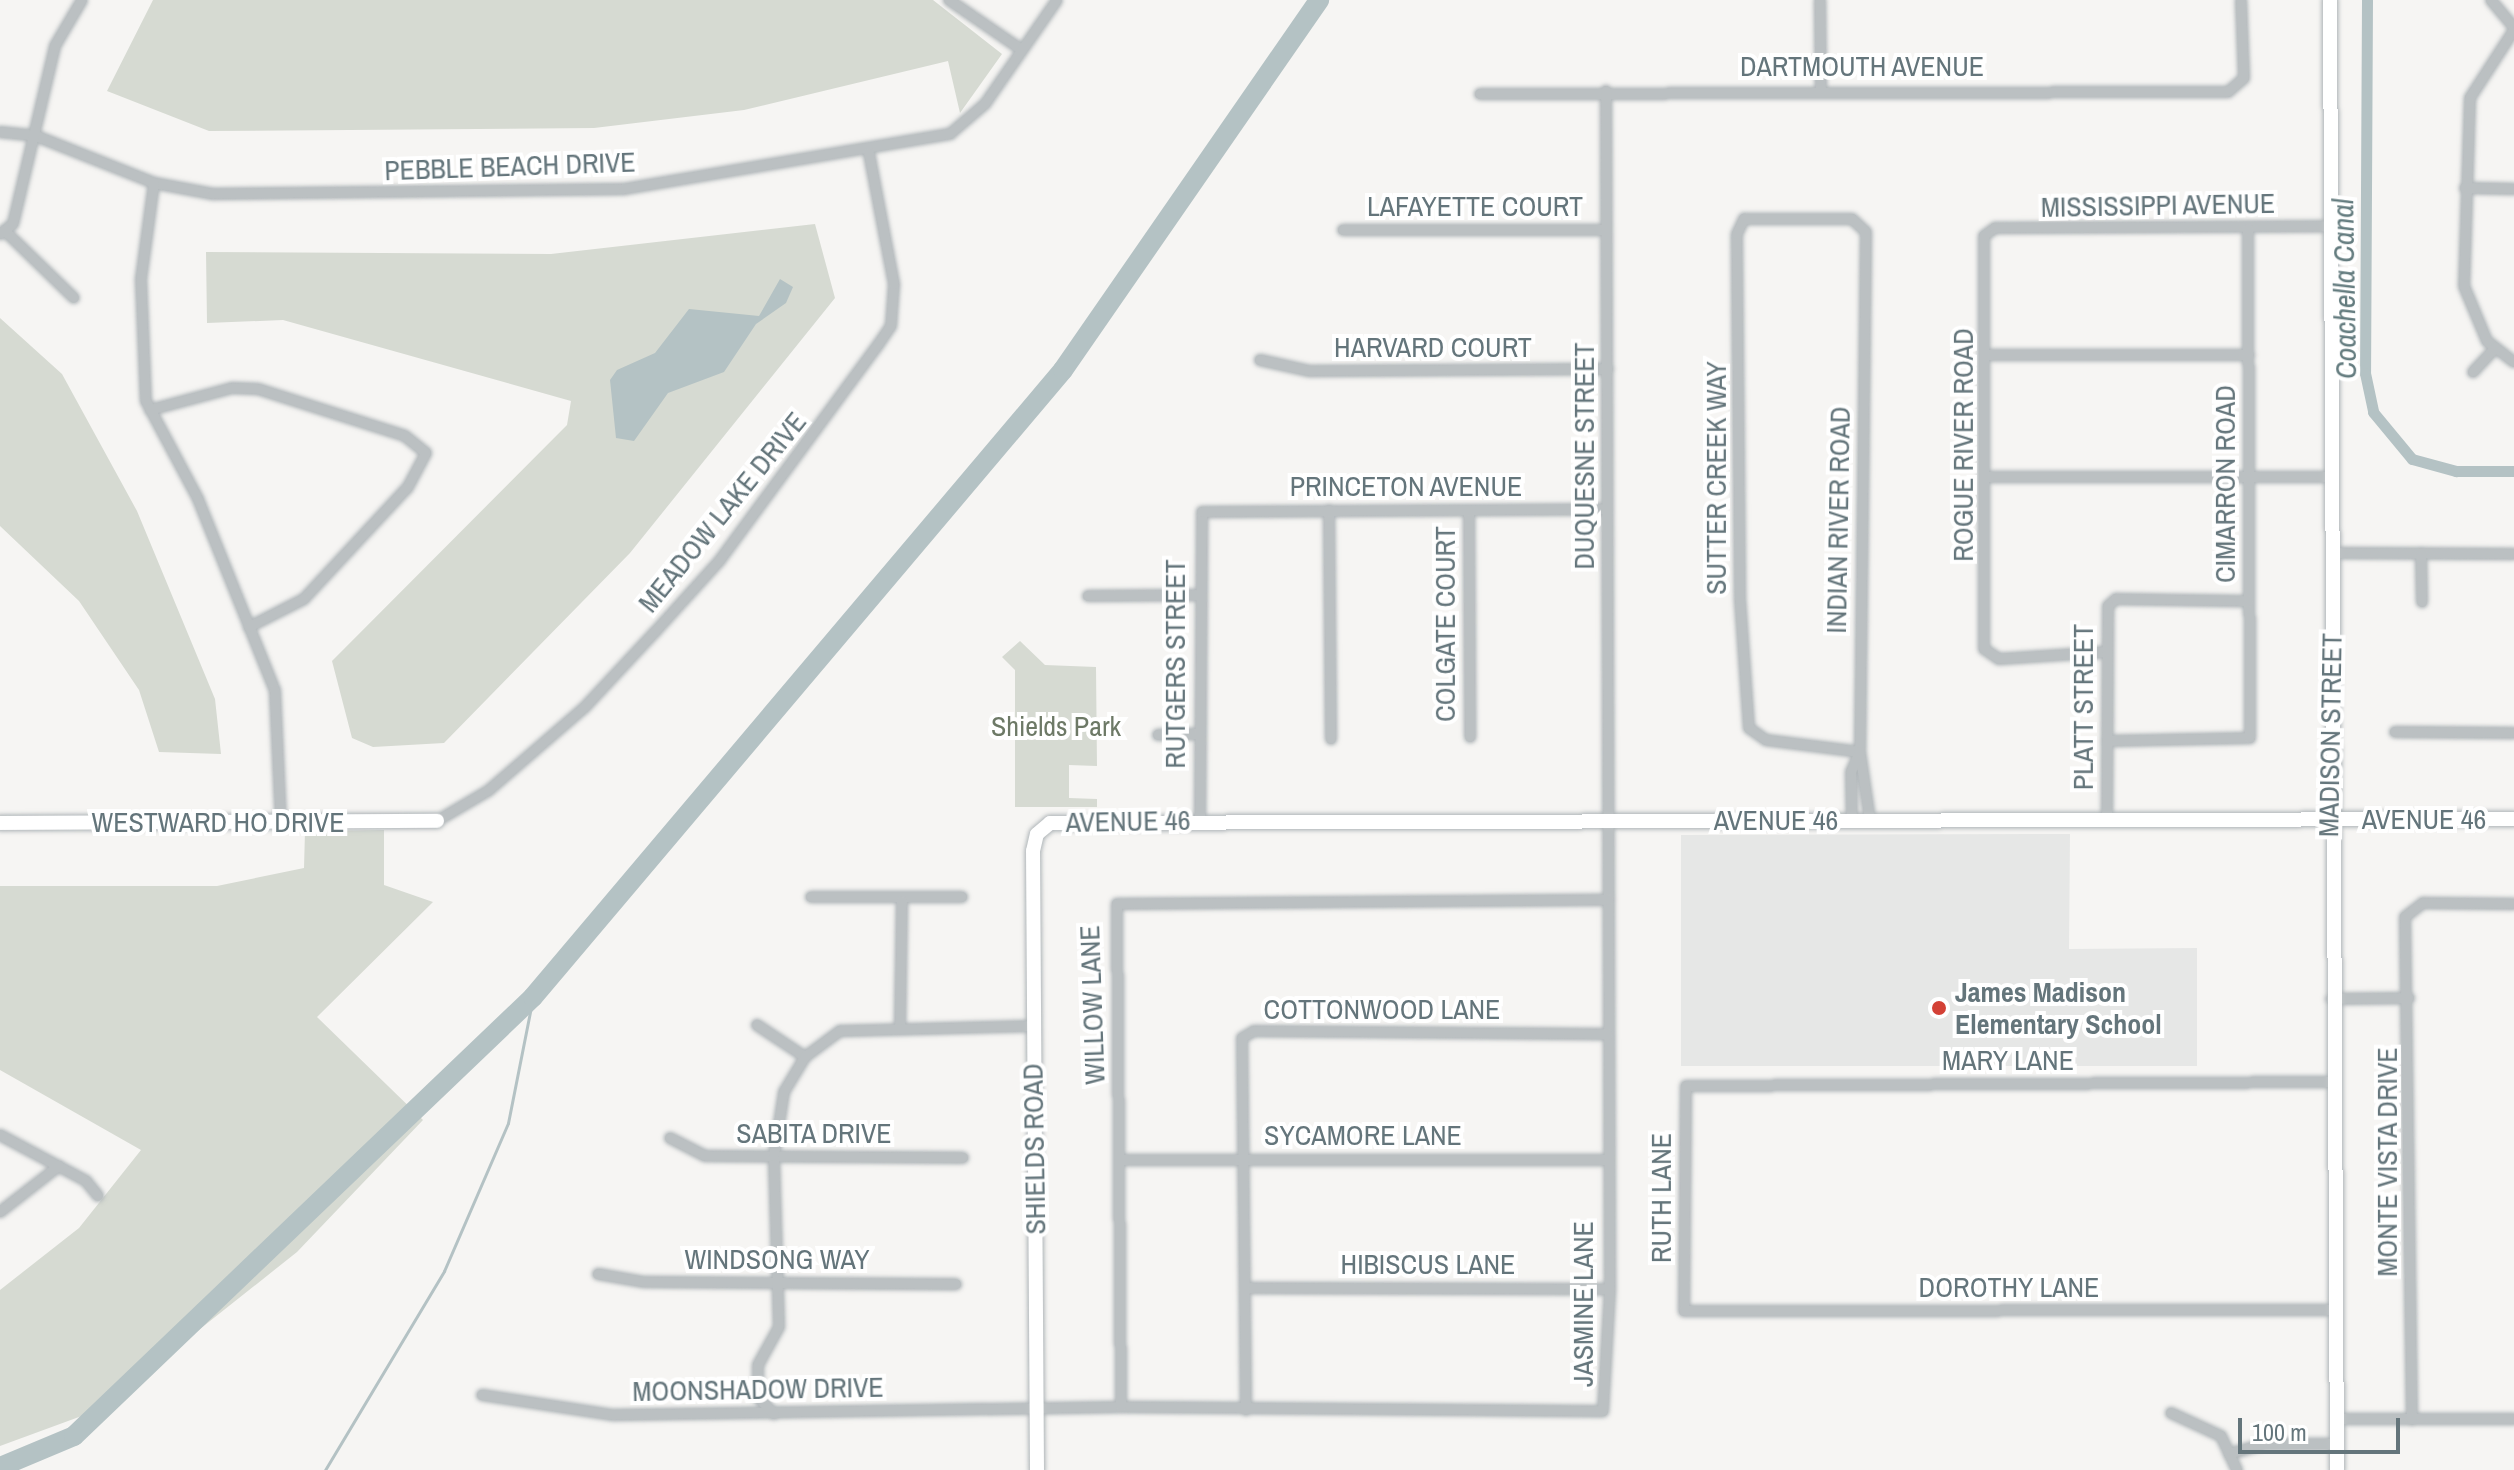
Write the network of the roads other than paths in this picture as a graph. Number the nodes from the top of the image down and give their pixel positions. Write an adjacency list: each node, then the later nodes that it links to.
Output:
1 (82, 0): 14 (street)
2 (949, 0): 9 (street)
3 (1057, 0): 9 (street, PEBBLE BEACH DRIVE)
4 (1820, 0): 10 (street)
5 (2241, 0): 10 (street, DARTMOUTH AVENUE)
6 (2330, 0): 20 (street, MADISON STREET)
7 (2491, 0): 8 (street)
8 (2514, 28): 17 (street)
9 (1022, 50): 15 (street, PEBBLE BEACH DRIVE)
10 (1821, 90): 11 (street, DARTMOUTH AVENUE)
11 (1606, 91): 12 (street, DARTMOUTH AVENUE); 23 (street, DUQUESNE STREET)
12 (1480, 94)
13 (0, 132): 14 (street, PEBBLE BEACH DRIVE)
14 (36, 136): 16 (street, PEBBLE BEACH DRIVE); 25 (street)
15 (869, 153): 16 (street, PEBBLE BEACH DRIVE); 66 (street, MEADOW LAKE DRIVE)
16 (154, 183): 34 (street)
17 (2465, 188): 18 (street); 27 (street)
18 (2514, 189)
19 (1740, 224): 58 (street, SUTTER CREEK WAY); 58 (street, INDIAN RIVER ROAD)
20 (2330, 226): 21 (street, MISSISSIPPI AVENUE); 36 (street, MADISON STREET)
21 (2248, 229): 24 (street, MISSISSIPPI AVENUE); 29 (street, CIMARRON ROAD)
22 (1343, 230): 23 (street, LAFAYETTE COURT)
23 (1606, 230): 32 (street, DUQUESNE STREET)
24 (1988, 231): 28 (street, ROGUE RIVER ROAD)
25 (3, 234): 26 (street)
26 (74, 298)
27 (2495, 348): 31 (street); 33 (street)
28 (1987, 355): 29 (street); 35 (street, ROGUE RIVER ROAD)
29 (2249, 355): 37 (street, CIMARRON ROAD)
30 (1260, 360): 32 (street, HARVARD COURT)
31 (2514, 362)
32 (1608, 369): 38 (street, DUQUESNE STREET)
33 (2473, 372)
34 (150, 410): 49 (street); 49 (street)
35 (1989, 477): 37 (street); 50 (street, ROGUE RIVER ROAD)
36 (2330, 477): 37 (street); 42 (street, MADISON STREET)
37 (2252, 480): 47 (street, CIMARRON ROAD)
38 (1607, 509): 41 (street, PRINCETON AVENUE); 63 (street, DUQUESNE STREET)
39 (1205, 510): 40 (street, PRINCETON AVENUE); 45 (street, RUTGERS STREET)
40 (1329, 510): 41 (street, PRINCETON AVENUE); 56 (street)
41 (1469, 511): 55 (street, COLGATE COURT)
42 (2333, 553): 43 (street); 60 (street, MADISON STREET)
43 (2421, 553): 44 (street); 48 (street)
44 (2514, 554)
45 (1199, 595): 46 (street); 53 (street, RUTGERS STREET)
46 (1088, 596)
47 (2249, 601): 50 (street, PLATT STREET); 57 (street, CIMARRON ROAD)
48 (2422, 602)
49 (249, 627): 67 (street)
50 (2106, 652): 57 (street, PLATT STREET)
51 (2395, 732): 52 (street)
52 (2514, 733)
53 (1200, 734): 54 (street); 62 (street, RUTGERS STREET)
54 (1158, 735)
55 (1470, 737)
56 (1331, 739)
57 (2107, 741): 59 (street, PLATT STREET)
58 (1860, 752): 64 (street); 65 (street, INDIAN RIVER ROAD)
59 (2107, 819): 60 (street, AVENUE 46); 65 (street, AVENUE 46)
60 (2328, 819): 61 (street, AVENUE 46); 76 (street, MADISON STREET)
61 (2514, 819)
62 (1200, 820): 63 (street, AVENUE 46); 69 (street, AVENUE 46)
63 (1609, 820): 64 (street, AVENUE 46); 72 (street, JASMINE LANE)
64 (1852, 820): 65 (street, AVENUE 46)
65 (1870, 820)
66 (437, 821): 67 (street, WESTWARD HO DRIVE)
67 (281, 822): 68 (street, WESTWARD HO DRIVE)
68 (0, 823)
69 (1040, 829): 78 (street, SHIELDS ROAD)
70 (811, 897): 73 (street)
71 (962, 897): 73 (street)
72 (1609, 900): 80 (street, JASMINE LANE); 89 (street, WILLOW LANE)
73 (902, 901): 79 (street)
74 (2514, 904): 75 (street, MONTE VISTA DRIVE)
75 (2409, 998): 76 (street); 109 (street, MONTE VISTA DRIVE)
76 (2330, 999): 82 (street, MADISON STREET)
77 (757, 1025): 81 (street)
78 (1033, 1026): 79 (street); 103 (street, SHIELDS ROAD)
79 (900, 1027): 81 (street)
80 (1608, 1034): 88 (street, COTTONWOOD LANE); 90 (street, JASMINE LANE)
81 (805, 1057): 86 (street)
82 (2331, 1082): 83 (street, MARY LANE); 99 (street, MADISON STREET)
83 (1686, 1086): 100 (street, RUTH LANE)
84 (0, 1135): 91 (street)
85 (670, 1138): 86 (street, SABITA DRIVE)
86 (774, 1156): 87 (street, SABITA DRIVE); 95 (street)
87 (963, 1158)
88 (1244, 1158): 89 (street, SYCAMORE LANE); 90 (street, SYCAMORE LANE); 97 (street, COTTONWOOD LANE)
89 (1119, 1160): 102 (street, WILLOW LANE)
90 (1606, 1160): 98 (street, JASMINE LANE)
91 (59, 1166): 92 (street); 93 (street)
92 (98, 1196)
93 (0, 1212)
94 (598, 1274): 95 (street, WINDSONG WAY)
95 (779, 1284): 96 (street, WINDSONG WAY); 106 (street)
96 (956, 1284)
97 (1246, 1288): 98 (street, HIBISCUS LANE); 104 (street, COTTONWOOD LANE)
98 (1610, 1289): 104 (street, JASMINE LANE)
99 (2333, 1310): 100 (street, DOROTHY LANE); 107 (street, MADISON STREET)
100 (1684, 1311)
101 (482, 1395): 106 (street, MOONSHADOW DRIVE)
102 (1121, 1407): 103 (street, JASMINE LANE); 104 (street, JASMINE LANE)
103 (1037, 1408): 106 (street, MOONSHADOW DRIVE); 112 (street, SHIELDS ROAD)
104 (1246, 1410)
105 (2171, 1413): 111 (street)
106 (774, 1414)
107 (2336, 1419): 109 (street); 110 (street, MADISON STREET)
108 (2514, 1419): 109 (street)
109 (2412, 1420)
110 (2337, 1444): 111 (street); 114 (street, MADISON STREET)
111 (2229, 1454): 113 (street)
112 (1037, 1470)
113 (2237, 1470)
114 (2337, 1470)

